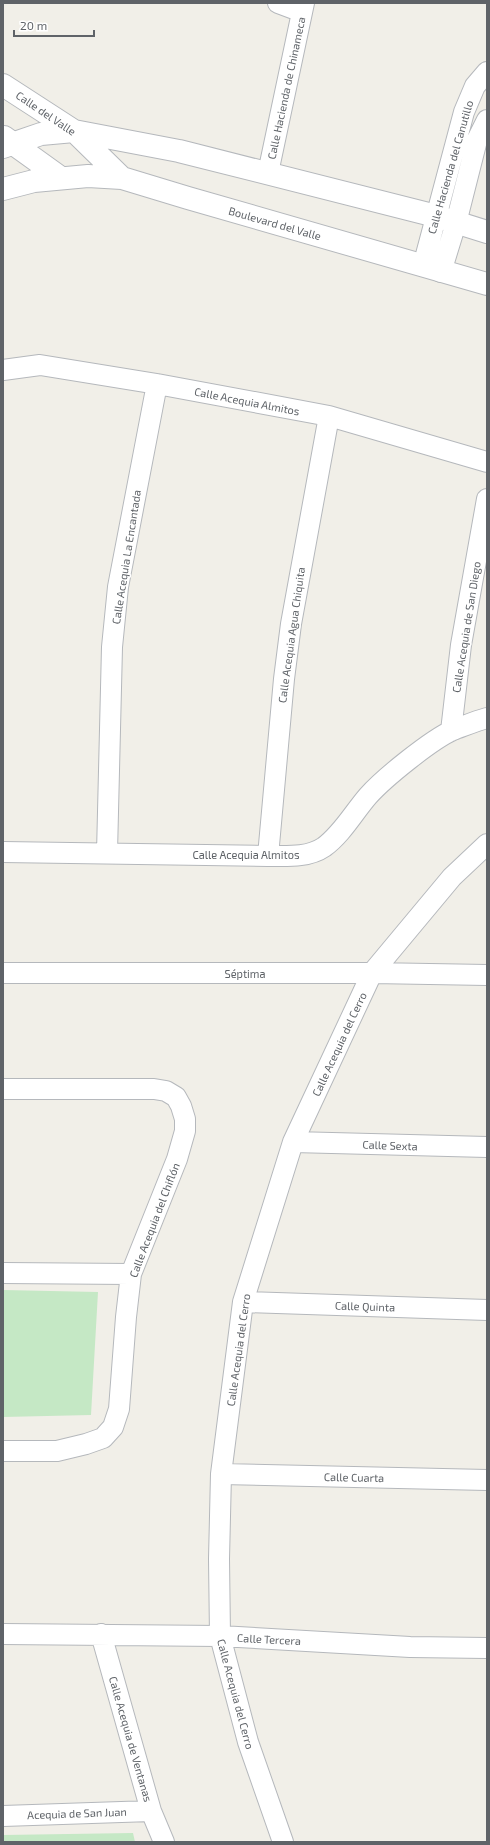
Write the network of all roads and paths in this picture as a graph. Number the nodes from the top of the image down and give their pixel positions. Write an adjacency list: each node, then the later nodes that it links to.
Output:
1 (278, 3): 2 (street)
2 (303, 8): 8 (street, Calle Hacienda de Chinameca)
3 (487, 72): 12 (street, Calle Hacienda del Canutillo)
4 (3, 85): 6 (street, Calle del Valle)
5 (487, 120): 12 (street, Calle Hacienda del Canutillo)
6 (74, 131): 7 (street); 8 (street); 10 (street, Calle del Valle)
7 (6, 142): 9 (street)
8 (268, 174): 12 (street)
9 (61, 178): 10 (street, Boulevard del Valle); 11 (street, Boulevard del Valle)
10 (122, 178): 14 (street, Boulevard del Valle)
11 (3, 189)
12 (446, 220): 13 (street); 14 (street, Calle Hacienda del Canutillo)
13 (487, 232)
14 (432, 269): 15 (street, Boulevard del Valle)
15 (487, 284)
16 (3, 370): 17 (street, Calle Acequia Almitos)
17 (157, 384): 18 (street, Calle Acequia Almitos); 25 (street, Calle Acequia La Encantada)
18 (329, 416): 19 (street, Calle Acequia Almitos); 26 (street, Calle Acequia Agua Chiquita)
19 (487, 462)
20 (487, 499): 22 (street, Calle Acequia de San Diego)
21 (487, 718): 22 (street, Calle Acequia Almitos)
22 (451, 731): 26 (street, Calle Acequia Almitos)
23 (487, 844): 28 (street, Calle Acequia del Cerro)
24 (3, 852): 25 (street, Calle Acequia Almitos)
25 (107, 853): 26 (street, Calle Acequia Almitos)
26 (268, 856)
27 (3, 973): 28 (street, Séptima)
28 (372, 973): 29 (street, Séptima); 31 (street, Calle Acequia del Cerro)
29 (487, 975)
30 (3, 1089): 34 (street, Calle Acequia del Chiflón)
31 (292, 1142): 32 (street, Calle Sexta); 35 (street, Calle Acequia del Cerro)
32 (487, 1148)
33 (3, 1273): 34 (street)
34 (131, 1274): 37 (street, Calle Acequia del Chiflón)
35 (243, 1302): 36 (street, Calle Quinta); 38 (street, Calle Acequia del Cerro)
36 (487, 1310)
37 (3, 1451)
38 (221, 1474): 39 (street, Calle Cuarta); 42 (street, Calle Acequia del Cerro)
39 (487, 1480)
40 (3, 1634): 41 (street, Calle Tercera)
41 (101, 1634): 42 (street, Calle Tercera); 44 (street, Calle Acequia de Ventanas)
42 (220, 1636): 43 (street, Calle Tercera); 47 (street, Calle Acequia del Cerro)
43 (487, 1648)
44 (152, 1811): 45 (street, Acequia de San Juan); 46 (street, Calle Acequia de Ventanas)
45 (3, 1816)
46 (164, 1842)
47 (283, 1842)

